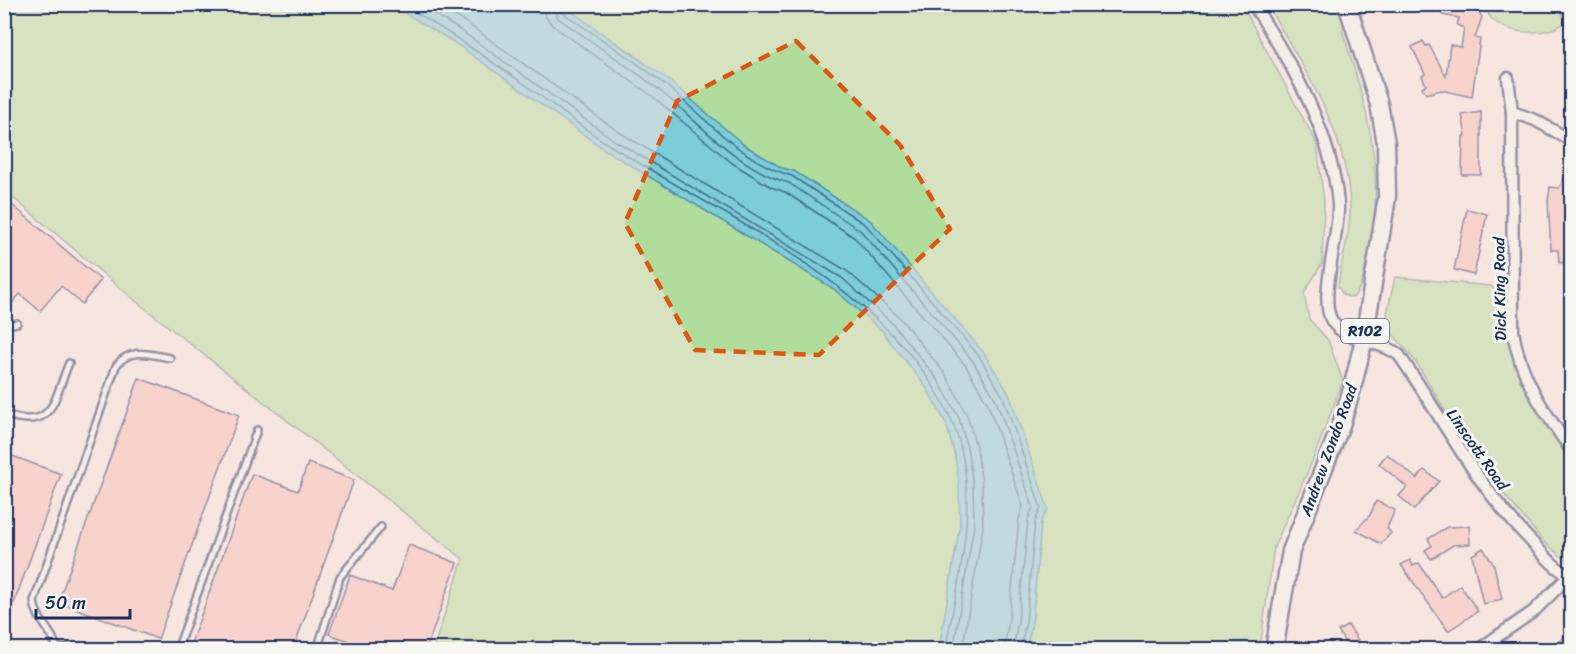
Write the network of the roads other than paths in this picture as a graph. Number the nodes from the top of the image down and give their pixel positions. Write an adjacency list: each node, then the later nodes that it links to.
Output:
1 (1253, 4): 8 (street, Linscott Road)
2 (1347, 4): 8 (main road, Andrew Zondo Road / R102)
3 (1508, 78): 4 (street, Dick King Road)
4 (1512, 112): 5 (street); 13 (street, Dick King Road)
5 (1572, 141)
6 (17, 323): 7 (lane)
7 (4, 326)
8 (1364, 339): 15 (street, Linscott Road); 20 (main road, Andrew Zondo Road / R102)
9 (170, 358): 16 (lane)
10 (69, 363): 11 (lane)
11 (4, 414)
12 (257, 430): 18 (lane)
13 (1572, 451)
14 (381, 527): 19 (lane)
15 (1570, 577): 21 (street)
16 (57, 649): 17 (lane)
17 (87, 650)
18 (177, 650)
19 (317, 650)
20 (1274, 650)
21 (1478, 650)

